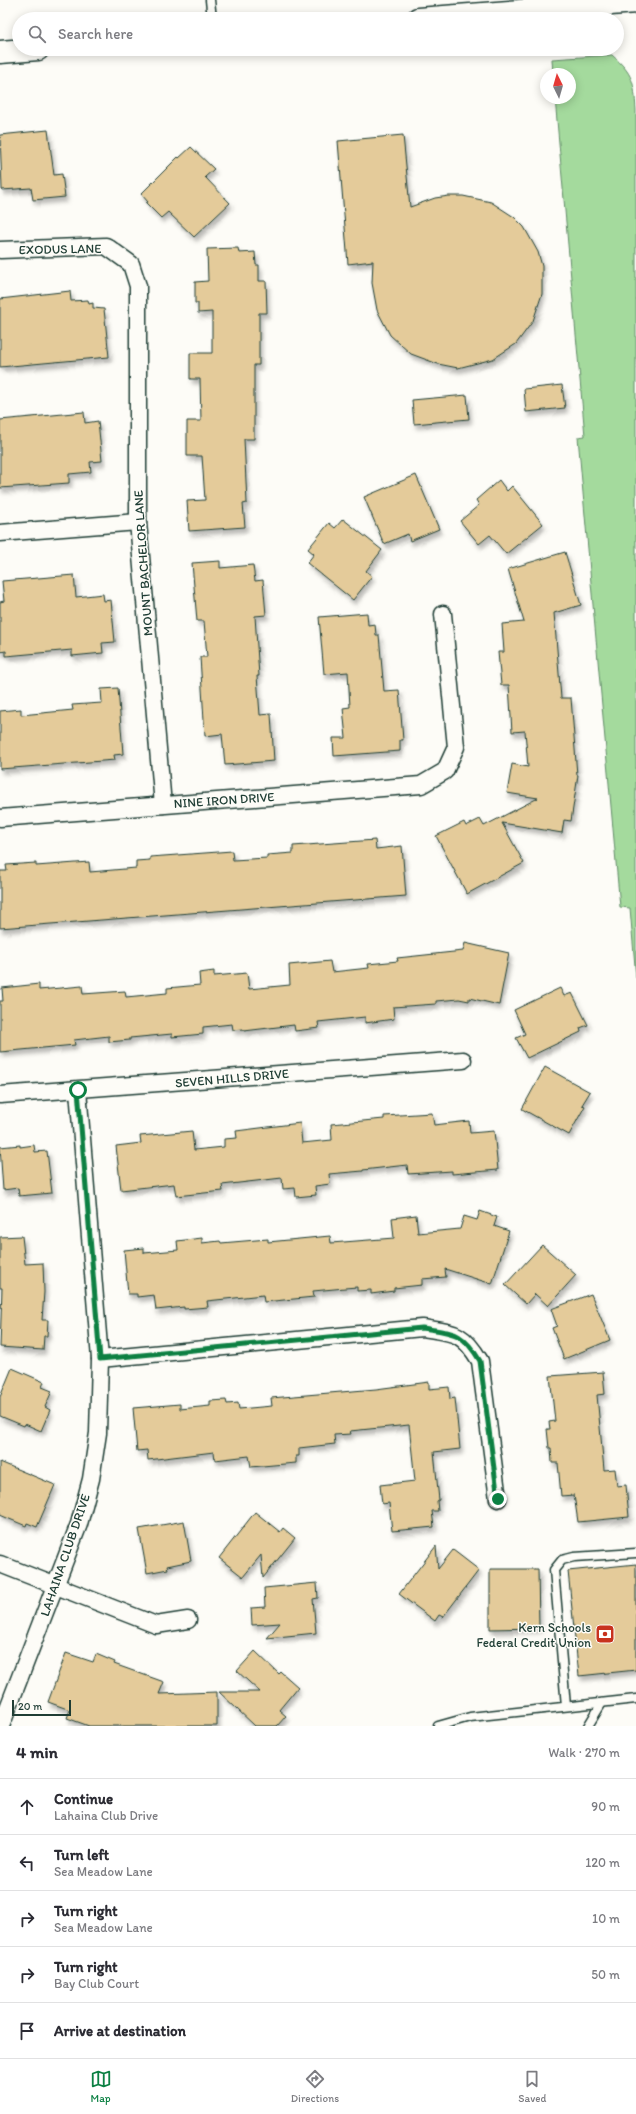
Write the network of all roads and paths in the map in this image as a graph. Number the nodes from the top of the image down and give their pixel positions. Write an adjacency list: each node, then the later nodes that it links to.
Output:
1 (210, 0): 3 (lane)
2 (636, 2): 4 (street)
3 (211, 12)
4 (508, 12)
5 (12, 51): 6 (street)
6 (0, 52)
7 (0, 250): 8 (street, EXODUS LANE)
8 (118, 255): 9 (street, MOUNT BACHELOR LANE)
9 (138, 522): 10 (street); 12 (street, MOUNT BACHELOR LANE)
10 (0, 533)
11 (443, 614): 12 (street, NINE IRON DRIVE)
12 (163, 805): 13 (street, NINE IRON DRIVE)
13 (0, 818)
14 (463, 1060): 15 (street, SEVEN HILLS DRIVE)
15 (78, 1090): 16 (street, SEVEN HILLS DRIVE); 17 (street, LAHAINA CLUB DRIVE)
16 (0, 1095)
17 (100, 1359): 18 (street); 21 (street, LAHAINA CLUB DRIVE)
18 (498, 1499)
19 (636, 1553): 25 (lane)
20 (0, 1564): 21 (street)
21 (55, 1586): 22 (street); 27 (street, LAHAINA CLUB DRIVE)
22 (188, 1620)
23 (636, 1700): 24 (lane)
24 (602, 1703): 25 (lane); 30 (lane)
25 (566, 1706): 26 (lane)
26 (470, 1717): 28 (lane); 29 (lane)
27 (1, 1726)
28 (438, 1726)
29 (463, 1726)
30 (588, 1726)

